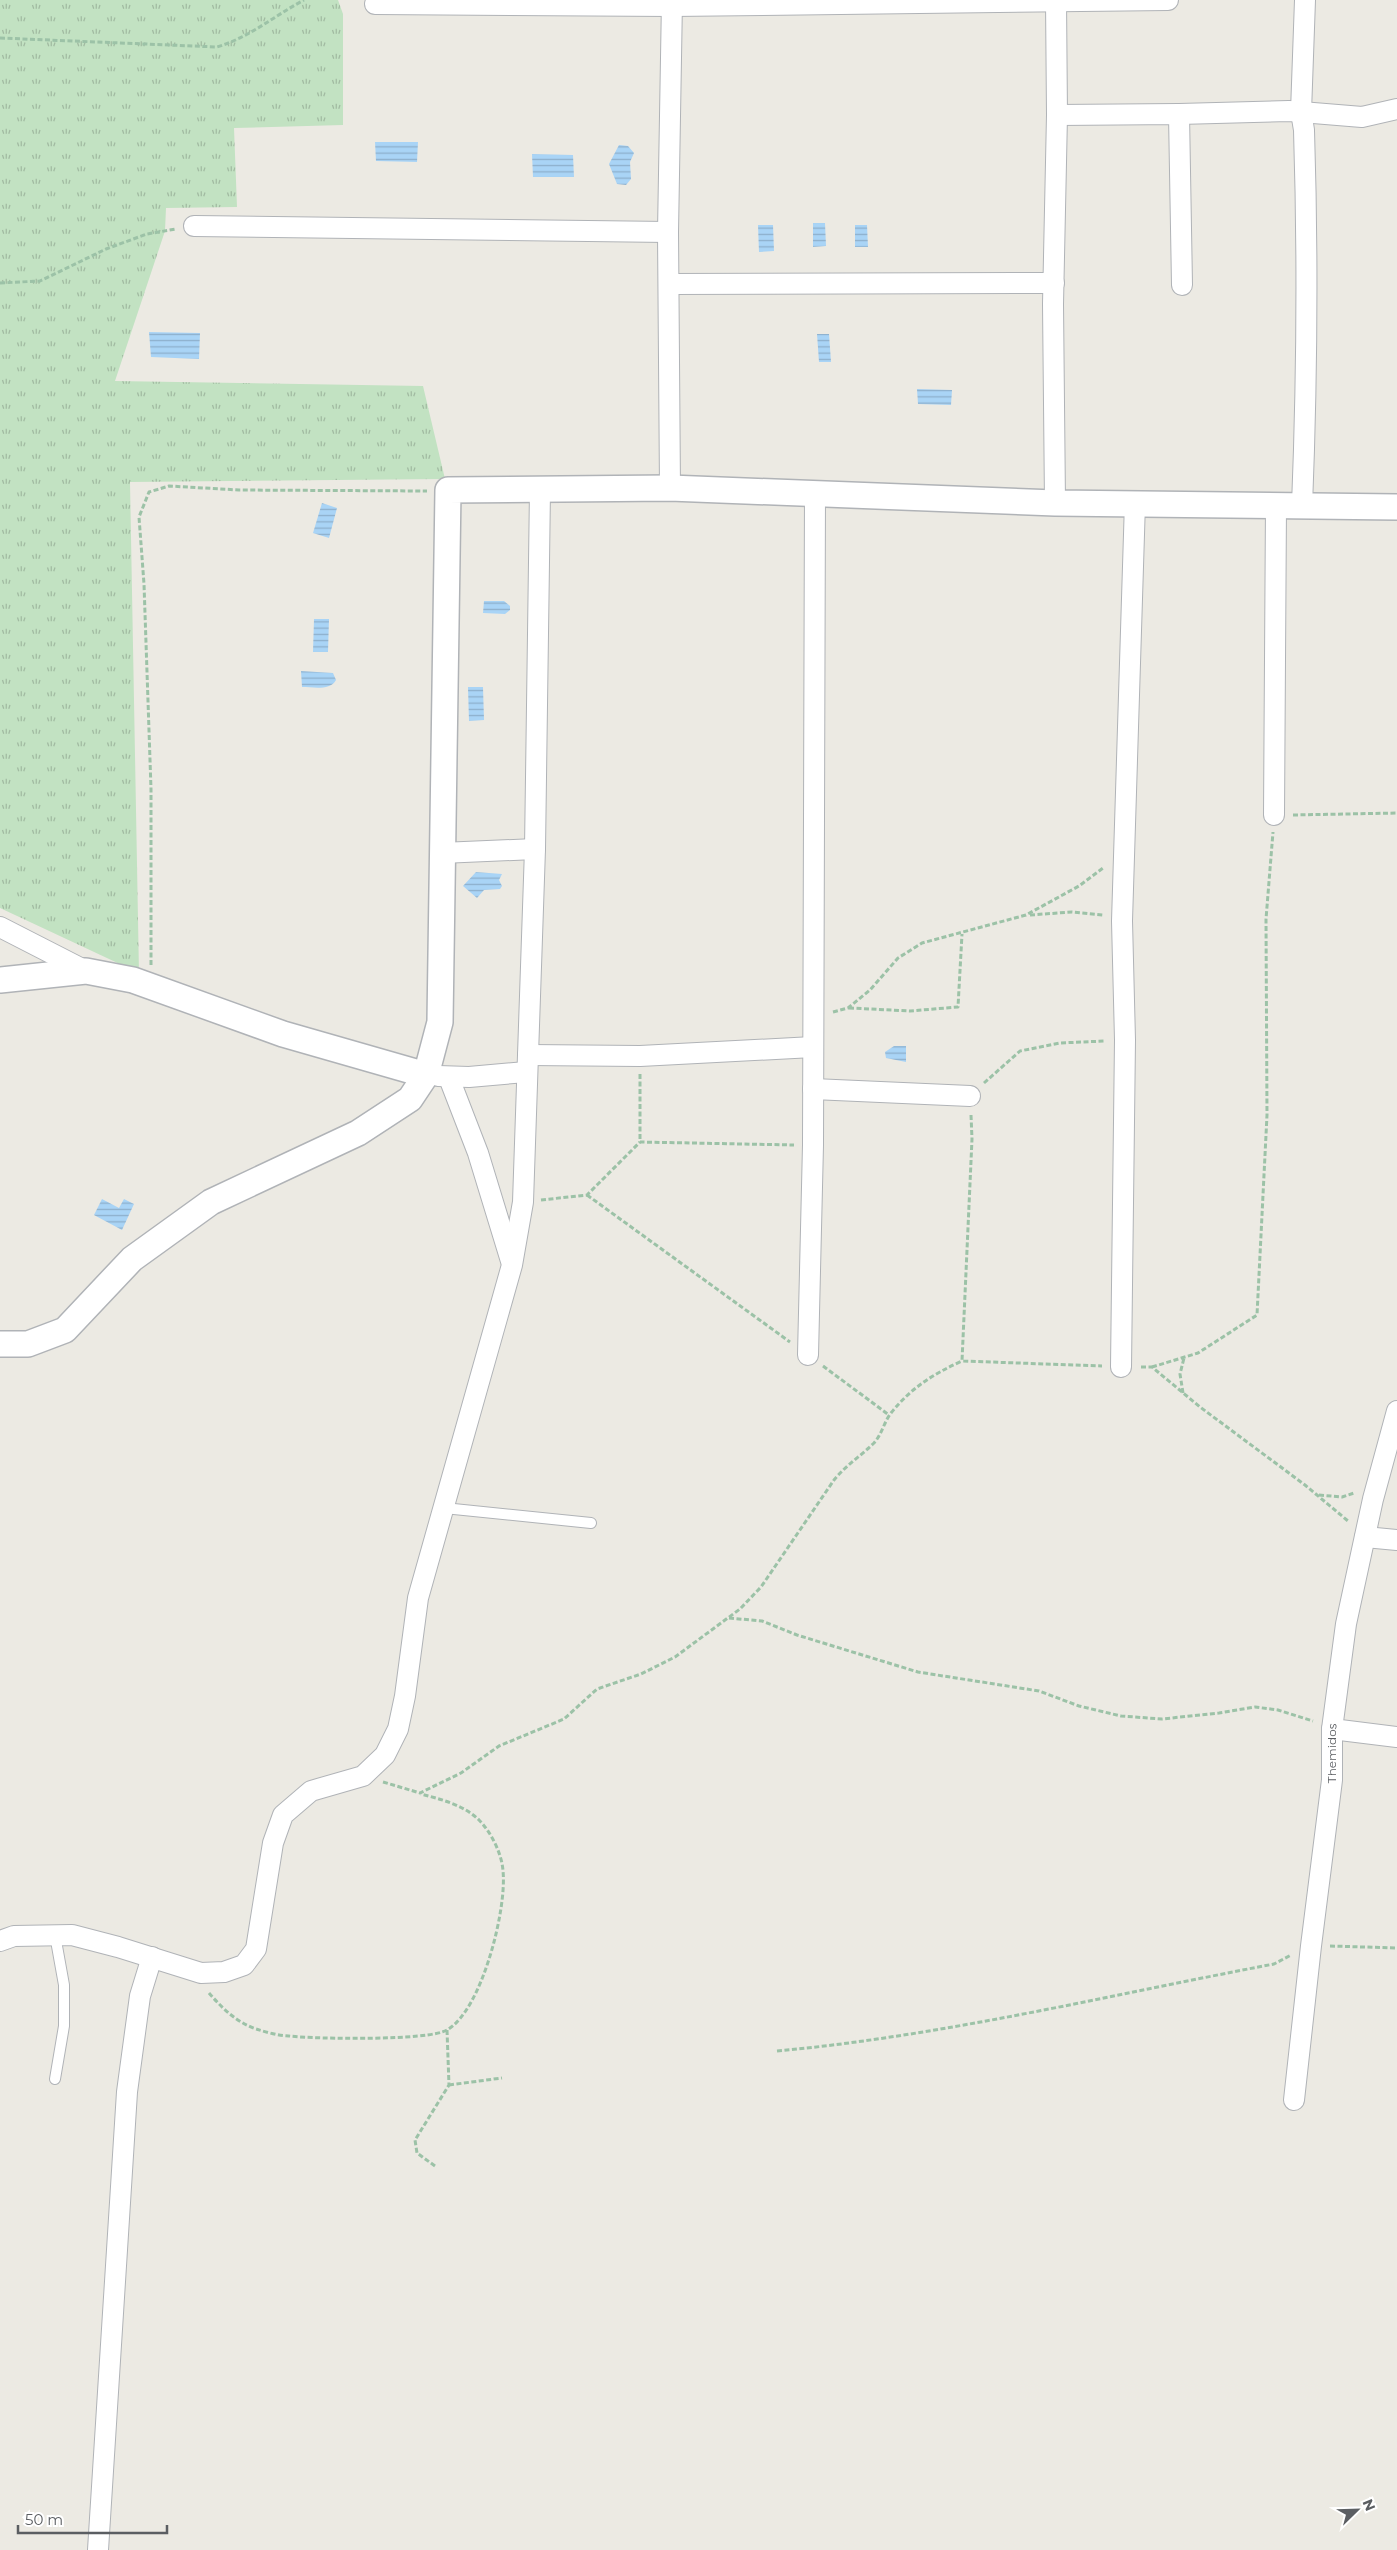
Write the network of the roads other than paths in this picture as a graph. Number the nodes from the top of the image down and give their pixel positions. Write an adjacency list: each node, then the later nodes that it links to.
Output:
1 (1168, 0): 3 (street)
2 (1305, 0): 7 (street)
3 (1056, 1): 4 (street); 9 (street)
4 (672, 3): 5 (street); 11 (street)
5 (375, 4)
6 (1397, 109): 7 (street)
7 (1301, 112): 8 (street); 21 (street)
8 (1179, 114): 9 (street); 14 (street)
9 (1057, 115): 12 (street)
10 (194, 226): 11 (street)
11 (668, 232): 13 (street)
12 (1054, 283): 13 (street); 19 (street)
13 (670, 284): 15 (street)
14 (1182, 285)
15 (670, 488): 16 (street); 17 (street)
16 (540, 490): 24 (street); 25 (street)
17 (815, 492): 19 (street); 29 (street)
18 (1134, 502): 19 (street); 20 (street); 37 (street)
19 (1055, 503)
20 (1276, 505): 21 (street); 23 (street)
21 (1302, 506): 22 (street)
22 (1397, 506)
23 (1274, 815)
24 (535, 849): 25 (street); 30 (street)
25 (442, 852): 31 (street)
26 (0, 927): 27 (street)
27 (86, 971): 28 (street); 31 (street)
28 (0, 980)
29 (813, 1047): 30 (street); 32 (street)
30 (527, 1063): 31 (street); 34 (street)
31 (437, 1076): 34 (street); 35 (street)
32 (813, 1089): 33 (street); 36 (street)
33 (970, 1096)
34 (512, 1265): 39 (street)
35 (0, 1344)
36 (808, 1355)
37 (1121, 1367)
38 (1396, 1418): 41 (street, Themidos)
39 (444, 1508): 40 (lane); 47 (street)
40 (592, 1523)
41 (1365, 1537): 42 (street); 43 (street, Themidos)
42 (1397, 1540)
43 (1332, 1728): 44 (street); 49 (street, Themidos)
44 (1397, 1736)
45 (55, 1934): 46 (street); 47 (street); 48 (lane)
46 (0, 1941)
47 (152, 1957): 50 (street)
48 (55, 2079)
49 (1294, 2100)
50 (98, 2550)

